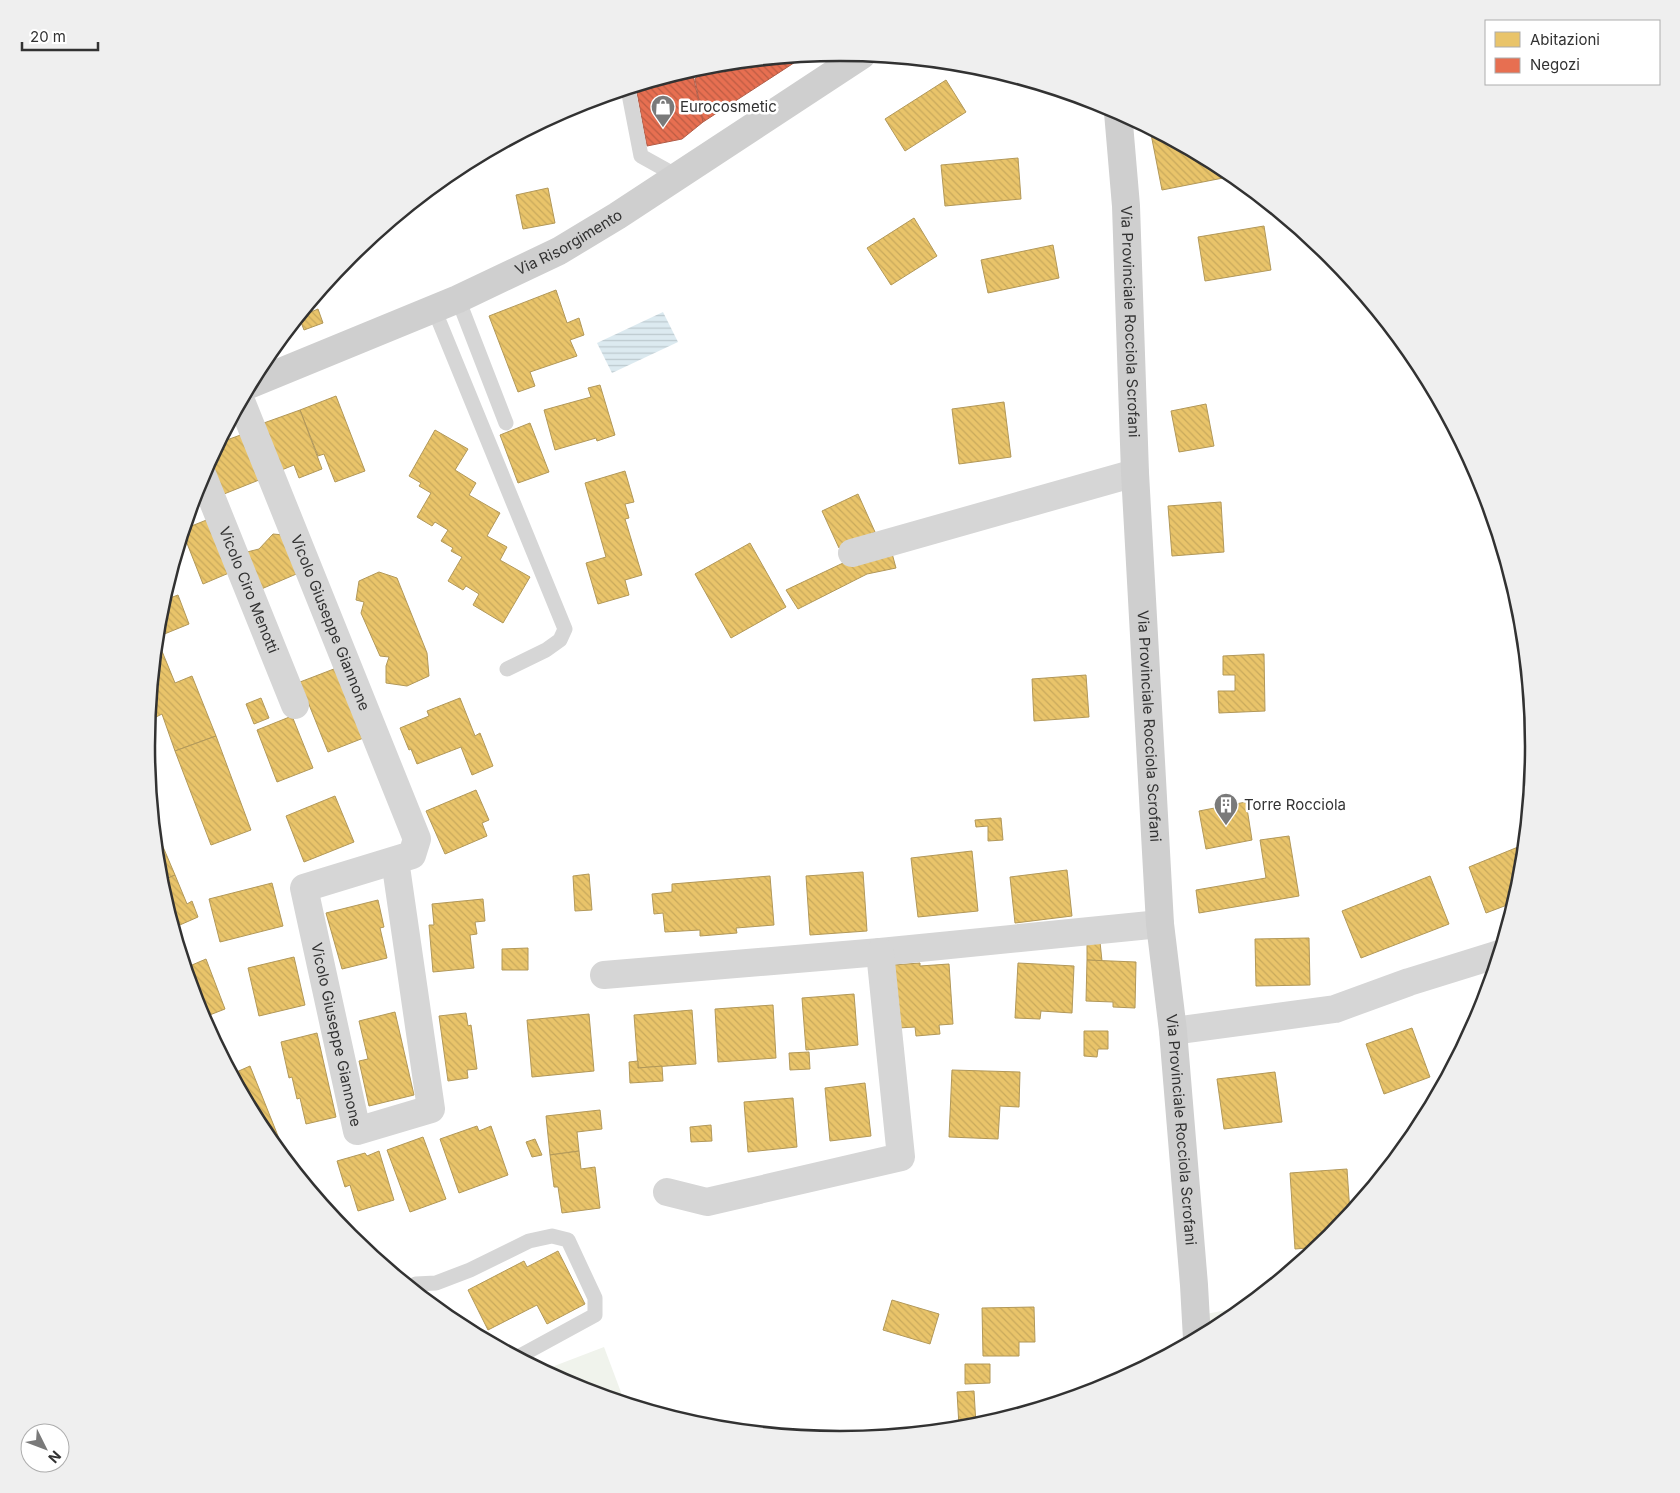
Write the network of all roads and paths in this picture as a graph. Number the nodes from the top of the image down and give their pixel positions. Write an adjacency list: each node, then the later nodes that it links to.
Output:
1 (852, 62): 4 (street, Via Risorgimento)
2 (629, 95): 4 (lane)
3 (1119, 121): 9 (street, Via Provinciale Rocciola Scrofani)
4 (677, 176): 5 (street, Via Risorgimento)
5 (446, 304): 6 (street, Via Risorgimento); 8 (lane); 12 (lane)
6 (262, 380)
7 (245, 408): 14 (street, Vicolo Giuseppe Giannone)
8 (506, 423)
9 (1135, 473): 11 (street); 15 (street, Via Provinciale Rocciola Scrofani)
10 (207, 485): 13 (street, Vicolo Ciro Menotti)
11 (852, 553)
12 (507, 669)
13 (295, 705)
14 (395, 860): 14 (street, Vicolo Giuseppe Giannone)
15 (1160, 924): 16 (street); 19 (street, Via Provinciale Rocciola Scrofani)
16 (880, 952): 18 (street); 20 (street)
17 (1492, 956): 19 (street)
18 (604, 975)
19 (1174, 1031): 22 (street, Via Provinciale Rocciola Scrofani)
20 (666, 1192)
21 (416, 1284): 23 (lane)
22 (1197, 1331)
23 (524, 1354)

